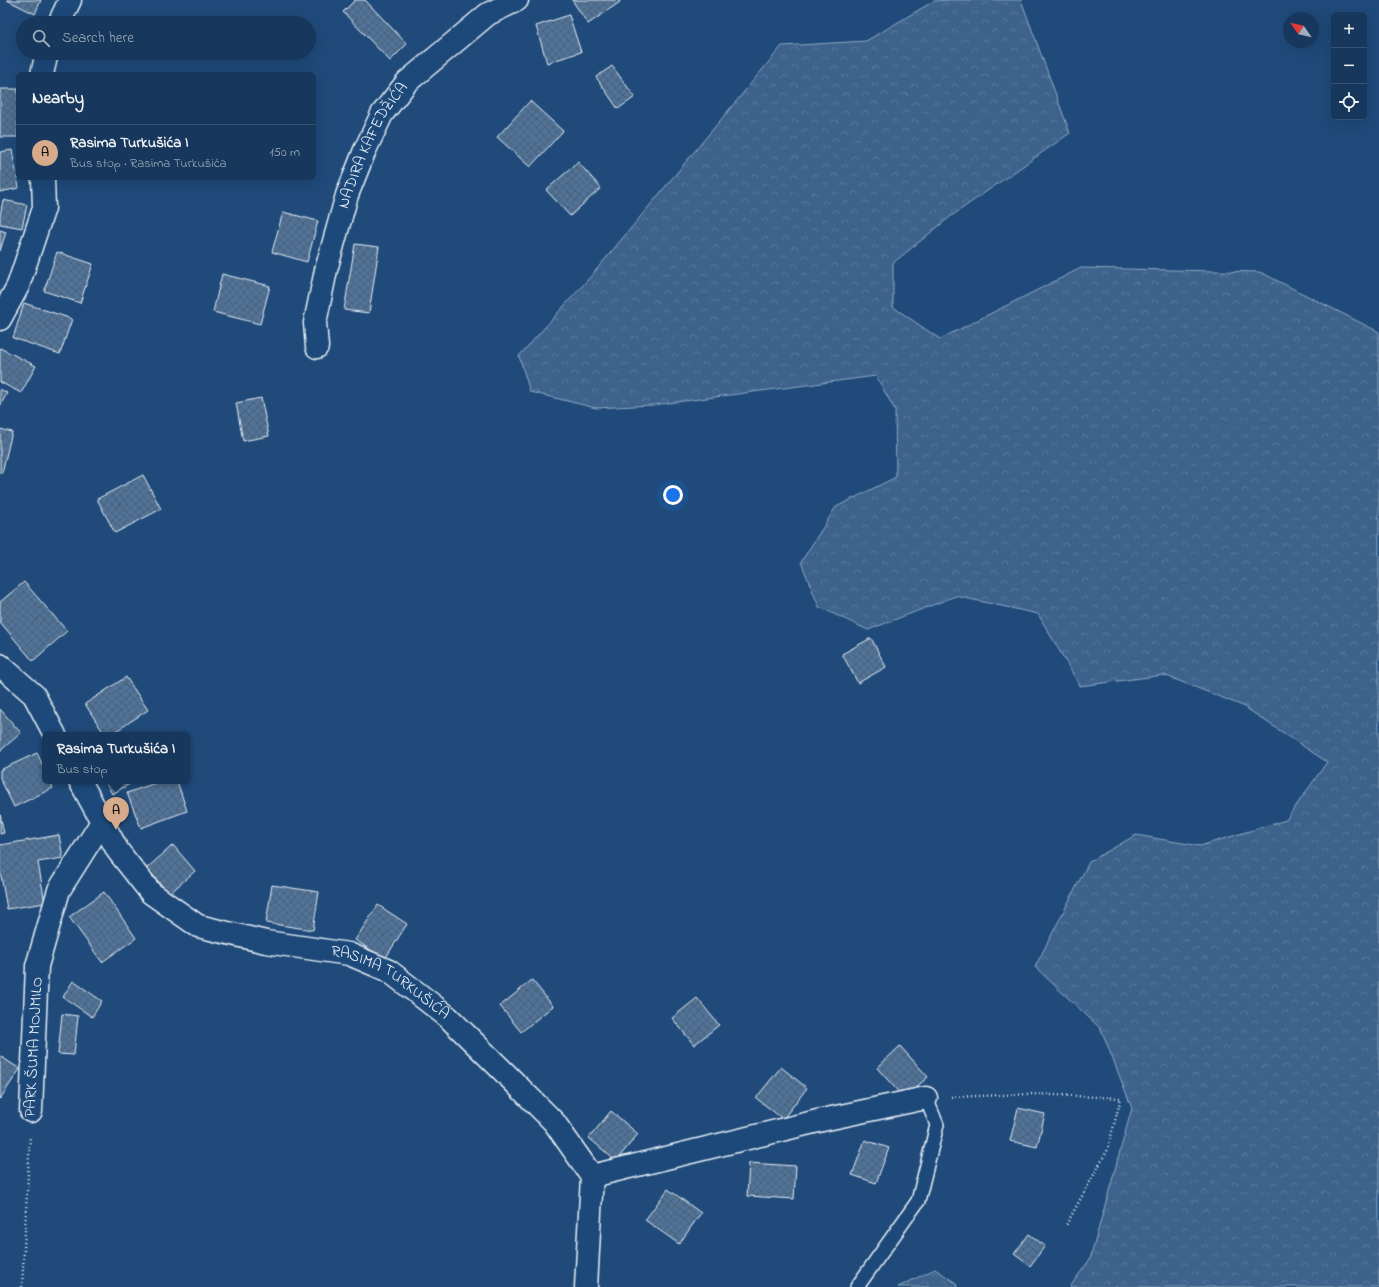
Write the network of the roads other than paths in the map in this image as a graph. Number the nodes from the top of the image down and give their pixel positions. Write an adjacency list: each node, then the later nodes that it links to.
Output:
1 (70, 0): 3 (street)
2 (517, 0): 8 (street, NADIRA KAFEDŽIĆA)
3 (62, 16)
4 (45, 60): 5 (street)
5 (42, 72)
6 (42, 180): 7 (street)
7 (0, 319)
8 (317, 347)
9 (0, 665): 10 (street)
10 (53, 732)
11 (82, 784): 12 (street, RASIMA TURKUŠIĆA)
12 (102, 822): 14 (street, PARK ŠUMA MOJMILO); 15 (street, RASIMA TURKUŠIĆA)
13 (926, 1098): 15 (street); 17 (lane)
14 (31, 1111)
15 (592, 1176): 16 (street)
16 (586, 1287)
17 (857, 1287)

